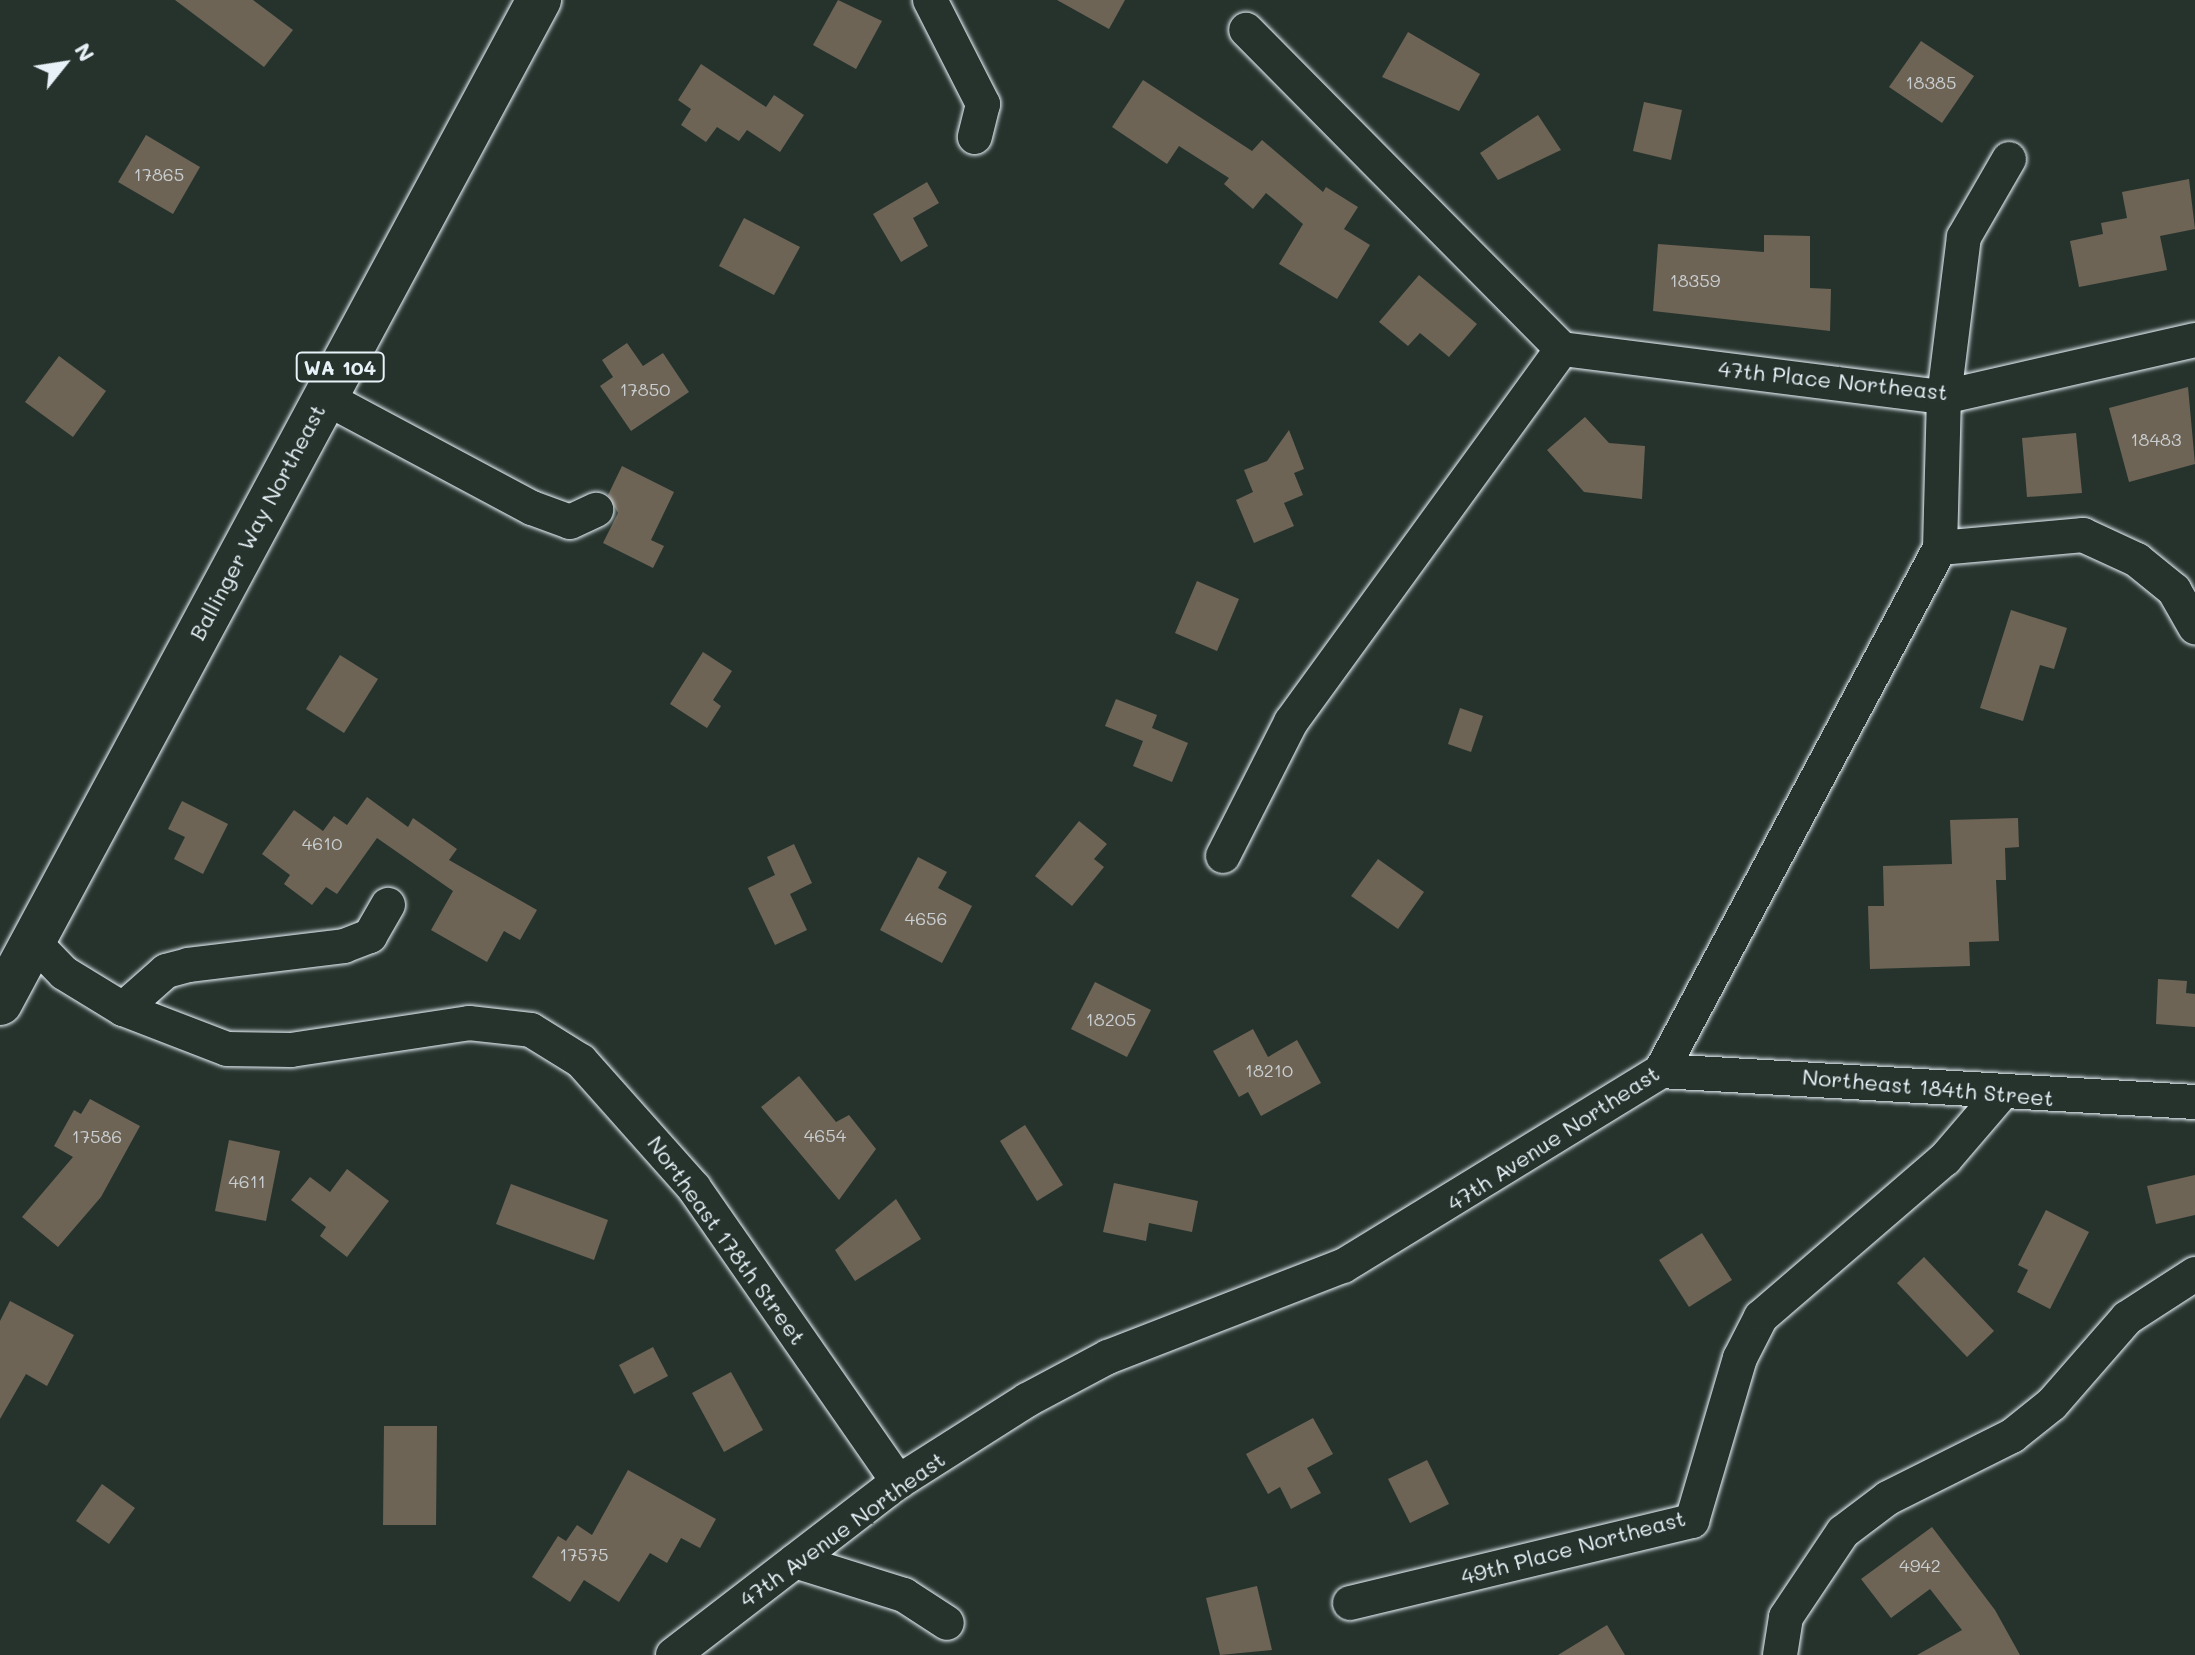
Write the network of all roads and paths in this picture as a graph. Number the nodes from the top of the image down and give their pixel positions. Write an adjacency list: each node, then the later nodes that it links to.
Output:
1 (539, 0): 8 (main road, Ballinger Way Northeast / WA 104)
2 (930, 0): 4 (street)
3 (1246, 30): 7 (street)
4 (975, 137)
5 (2009, 159): 9 (street, 47th Avenue Northeast)
6 (2195, 340): 9 (street, 47th Place Northeast)
7 (1562, 349): 9 (street, 47th Place Northeast); 13 (street)
8 (324, 397): 10 (street); 15 (main road, Ballinger Way Northeast / WA 104)
9 (1944, 397): 11 (street, 47th Avenue Northeast)
10 (596, 510)
11 (1940, 548): 12 (street); 18 (street, 47th Avenue Northeast)
12 (2195, 627)
13 (1223, 856)
14 (388, 905): 17 (street)
15 (31, 939): 16 (main road, Ballinger Way Northeast / WA 104); 17 (street, Northeast 178th Street)
16 (0, 1003)
17 (123, 1009): 22 (street, Northeast 178th Street)
18 (1661, 1071): 19 (street, Northeast 184th Street); 22 (street, 47th Avenue Northeast)
19 (1999, 1096): 20 (street, Northeast 184th Street); 24 (street, 49th Place Northeast)
20 (2195, 1102)
21 (2195, 1274): 27 (street)
22 (898, 1482): 23 (street, 47th Avenue Northeast)
23 (795, 1561): 25 (street); 26 (street, 47th Avenue Northeast)
24 (1350, 1603)
25 (947, 1623)
26 (673, 1655)
27 (1780, 1655)

